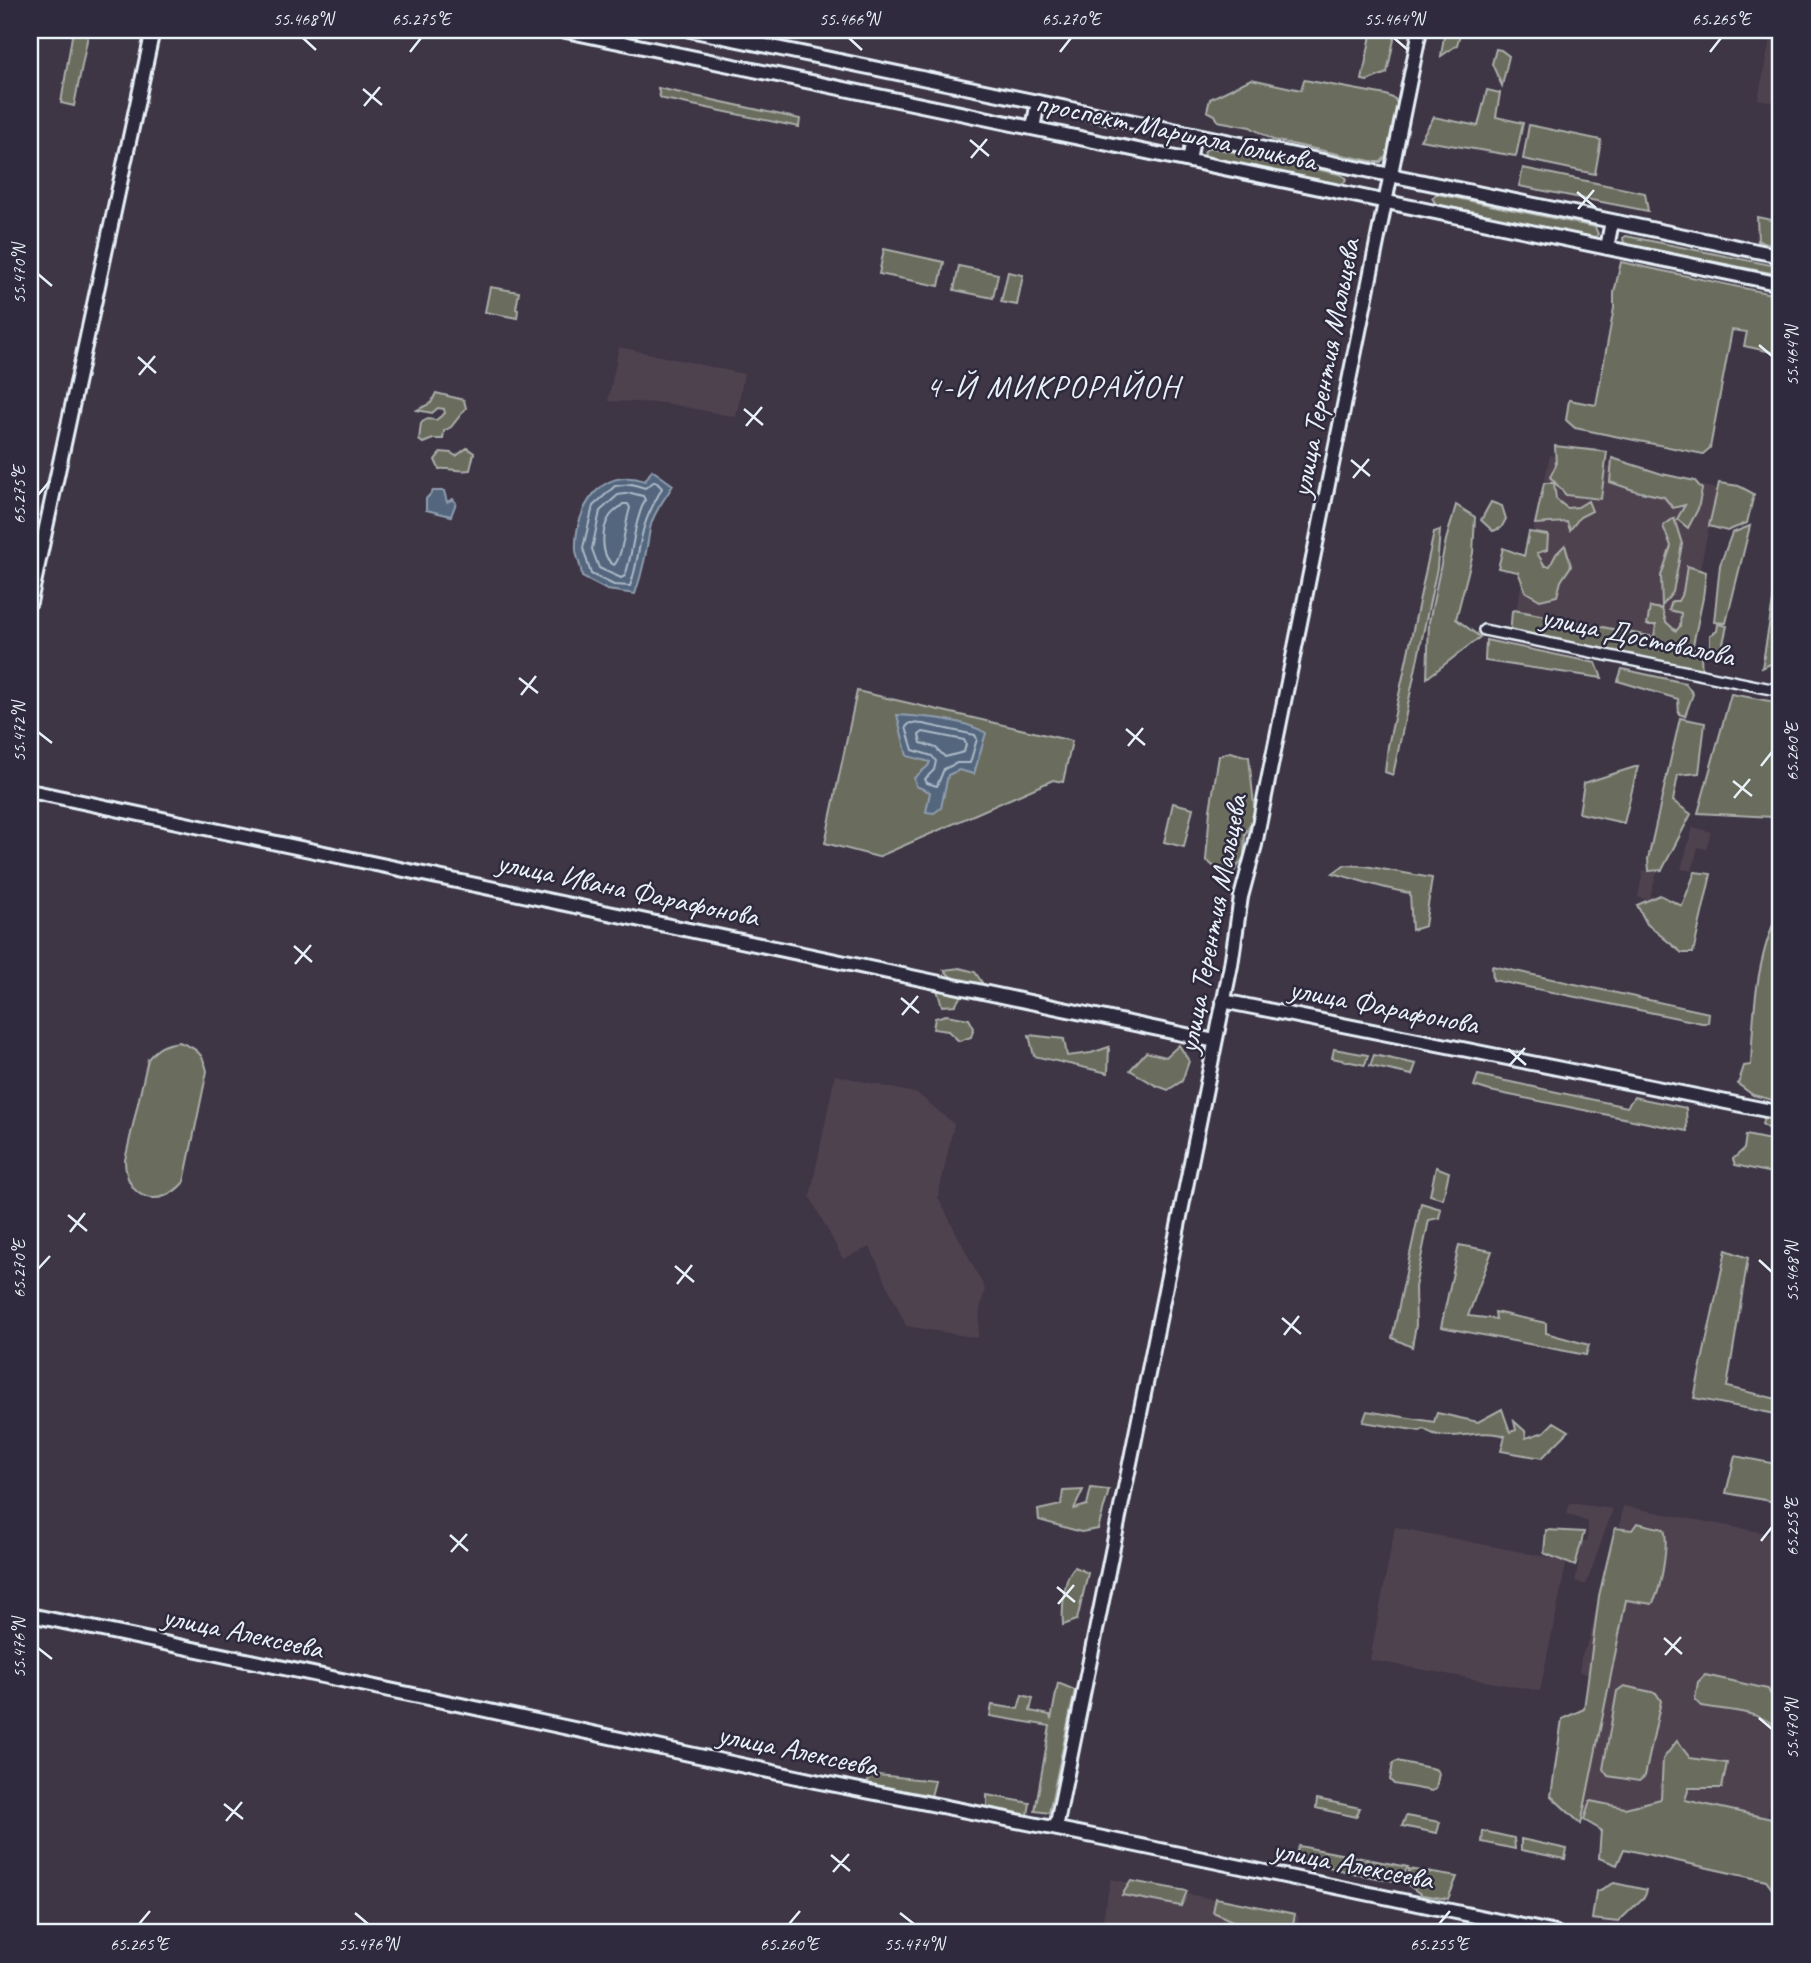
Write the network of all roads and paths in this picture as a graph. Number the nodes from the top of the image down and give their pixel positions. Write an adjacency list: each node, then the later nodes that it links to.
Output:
1 (153, 30): 15 (street)
2 (561, 30): 6 (street, проспект Маршала Голикова)
3 (690, 30): 5 (street, проспект Маршала Голикова)
4 (1420, 30): 9 (street, улица Терентия Мальцева)
5 (1038, 102): 6 (street); 7 (street, проспект Маршала Голикова)
6 (1033, 128): 8 (street, проспект Маршала Голикова)
7 (1194, 134): 8 (street); 9 (street, проспект Маршала Голикова)
8 (1189, 160): 10 (street, проспект Маршала Голикова)
9 (1390, 175): 10 (street, улица Терентия Мальцева); 11 (street, проспект Маршала Голикова)
10 (1385, 202): 12 (street, проспект Маршала Голикова); 19 (street, улица Терентия Мальцева)
11 (1612, 221): 12 (street); 13 (street, проспект Маршала Голикова)
12 (1607, 248): 14 (street, проспект Маршала Голикова)
13 (1781, 256)
14 (1781, 284)
15 (30, 601)
16 (1484, 630): 17 (street, улица Достовалова)
17 (1781, 691)
18 (30, 791): 20 (street, улица Ивана Фарафонова)
19 (1223, 1001): 20 (street, улица Терентия Мальцева); 21 (street, улица Фарафонова)
20 (1215, 1041): 23 (street, улица Терентия Мальцева)
21 (1781, 1113)
22 (30, 1615): 23 (street, улица Алексеева)
23 (1056, 1828): 24 (street, улица Алексеева)
24 (1556, 1933)

